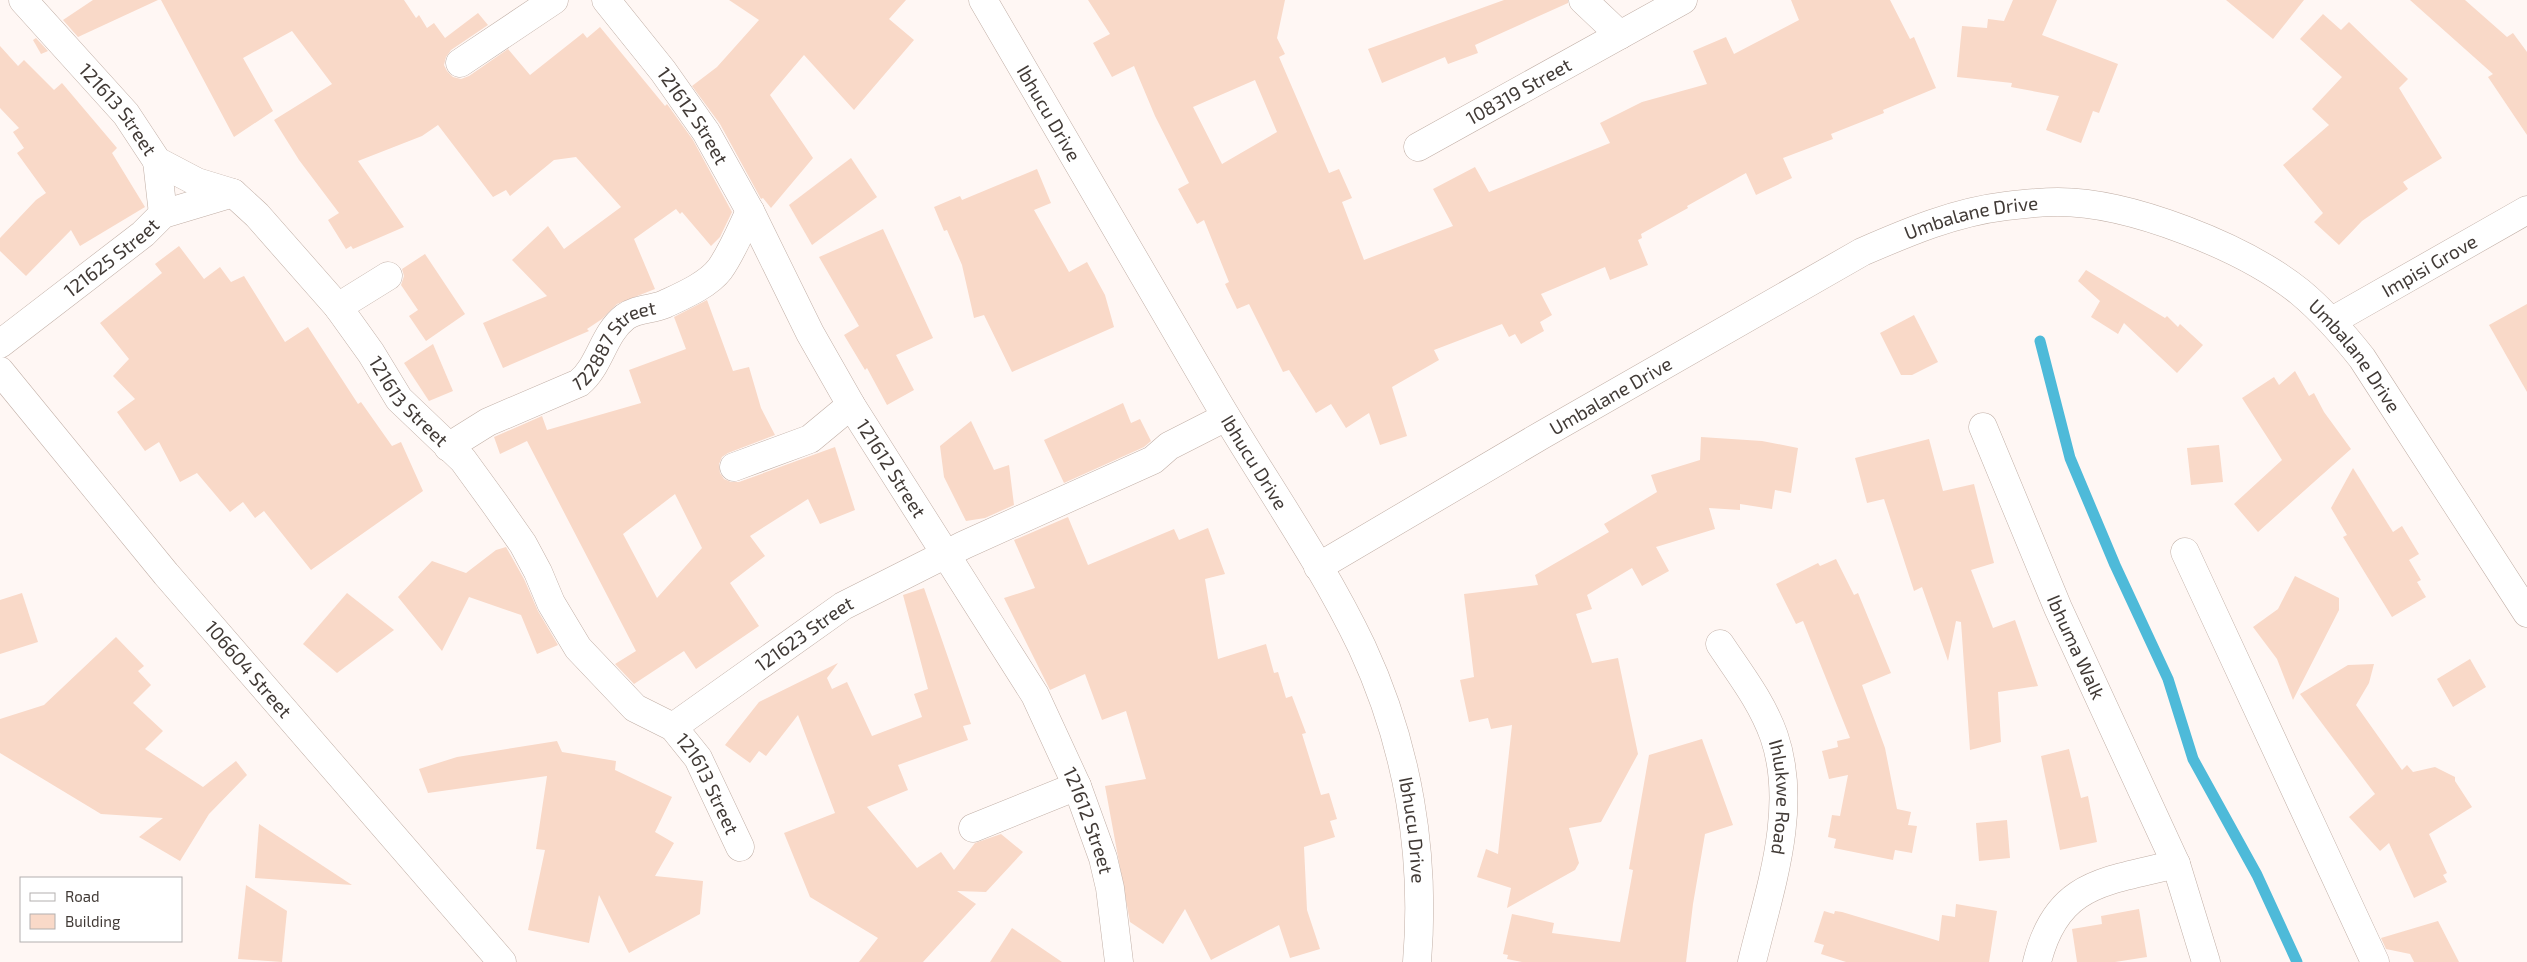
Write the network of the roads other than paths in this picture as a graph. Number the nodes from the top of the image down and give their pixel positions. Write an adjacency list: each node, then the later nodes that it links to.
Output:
1 (23, 0): 10 (street, 121613 Street)
2 (554, 0): 8 (street)
3 (606, 0): 13 (street, 121612 Street)
4 (982, 0): 21 (street, Ibhucu Drive)
5 (1583, 0): 7 (street)
6 (1683, 0): 7 (street, 108319 Street)
7 (1620, 35): 9 (street, 108319 Street)
8 (460, 63)
9 (1418, 147)
10 (157, 161): 11 (street, 121613 Street); 14 (street)
11 (234, 193): 14 (street, 121625 Street); 16 (street, 121613 Street)
12 (2527, 210): 17 (street, Impisi Grove)
13 (750, 211): 20 (street, 121612 Street); 23 (street, 122887 Street)
14 (163, 214): 18 (street, 121625 Street)
15 (388, 276): 16 (street)
16 (338, 307): 23 (street, 121613 Street)
17 (2332, 321): 27 (street, Umbalane Drive); 28 (street, Umbalane Drive)
18 (0, 344)
19 (0, 371): 35 (street, 106604 Street)
20 (851, 405): 24 (street); 26 (street, 121612 Street)
21 (1226, 417): 26 (street, 121623 Street); 27 (street, Ibhucu Drive)
22 (1983, 427): 34 (street, Ibhuma Walk)
23 (448, 447): 30 (street, 121613 Street)
24 (734, 467)
25 (2185, 552): 41 (street)
26 (945, 555): 30 (street, 121623 Street); 31 (street, 121612 Street)
27 (1318, 567): 37 (street, Ibhucu Drive)
28 (2527, 613)
29 (1720, 644): 38 (street, Ihlukwe Road)
30 (673, 727): 33 (street, 121613 Street)
31 (1077, 786): 32 (street); 36 (street, 121612 Street)
32 (973, 828)
33 (740, 847)
34 (2176, 864): 39 (street); 40 (street, Ibhuma Walk)
35 (502, 962)
36 (1119, 962)
37 (1417, 962)
38 (1752, 962)
39 (2037, 962)
40 (2206, 962)
41 (2375, 962)

